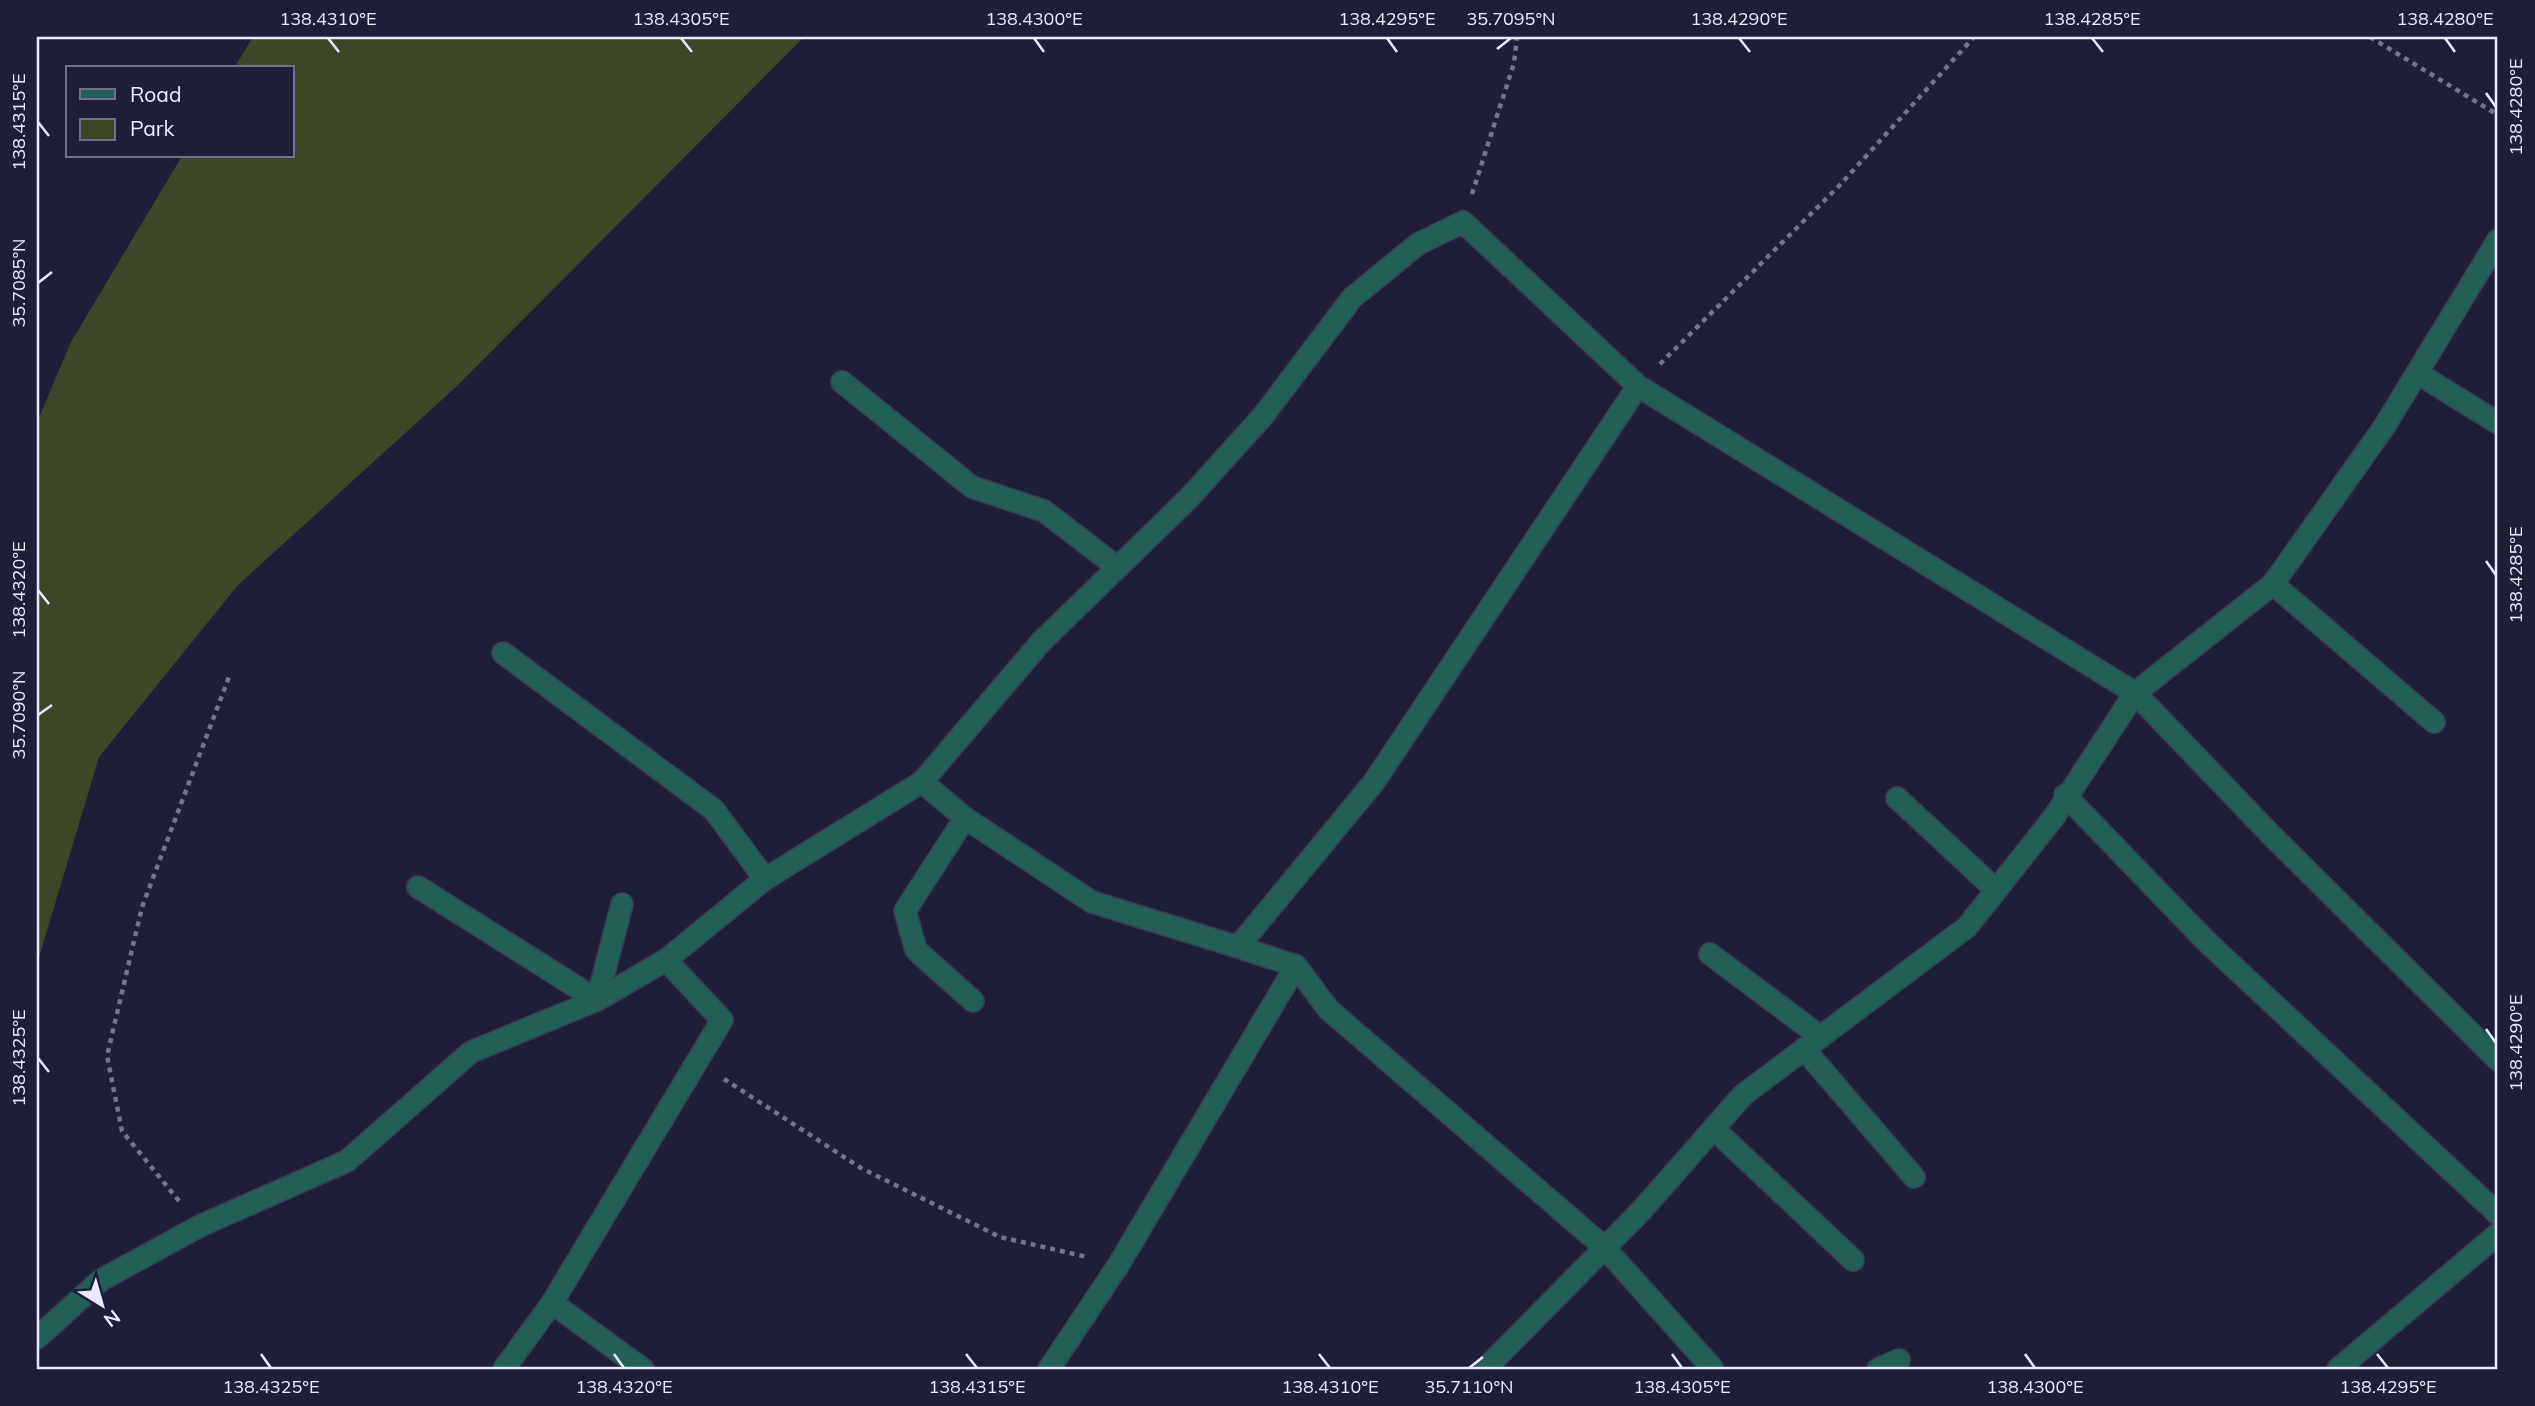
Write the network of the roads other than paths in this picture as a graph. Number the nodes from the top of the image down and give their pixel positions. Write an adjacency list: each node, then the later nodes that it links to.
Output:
1 (2498, 240): 2 (street)
2 (2417, 373): 5 (street); 7 (street)
3 (842, 382): 6 (street)
4 (1638, 386): 6 (street); 9 (street); 19 (street)
5 (2498, 423)
6 (1117, 567): 11 (street)
7 (2273, 584): 9 (street); 10 (street)
8 (503, 653): 15 (street)
9 (2135, 693): 12 (street); 26 (street)
10 (2434, 722)
11 (922, 782): 14 (street); 15 (street)
12 (2066, 795): 17 (street); 29 (street)
13 (1897, 798): 17 (street)
14 (965, 818): 19 (street); 24 (street)
15 (765, 879): 21 (street)
16 (418, 887): 23 (street)
17 (1996, 890): 25 (street)
18 (622, 904): 23 (street)
19 (1238, 947): 22 (street)
20 (1710, 954): 25 (street)
21 (666, 960): 23 (street); 33 (street)
22 (1296, 966): 31 (street); 38 (street)
23 (597, 1000): 34 (street)
24 (972, 1001)
25 (1812, 1043): 27 (street); 28 (street)
26 (2498, 1060)
27 (1714, 1129): 31 (street); 32 (street)
28 (1914, 1177)
29 (2498, 1214)
30 (2498, 1234): 42 (street)
31 (1605, 1248): 39 (street); 40 (street)
32 (1853, 1260)
33 (551, 1303): 36 (street); 37 (street)
34 (37, 1338)
35 (1899, 1360): 41 (street)
36 (504, 1369)
37 (643, 1369)
38 (1049, 1369)
39 (1485, 1369)
40 (1713, 1369)
41 (1878, 1369)
42 (2338, 1369)

